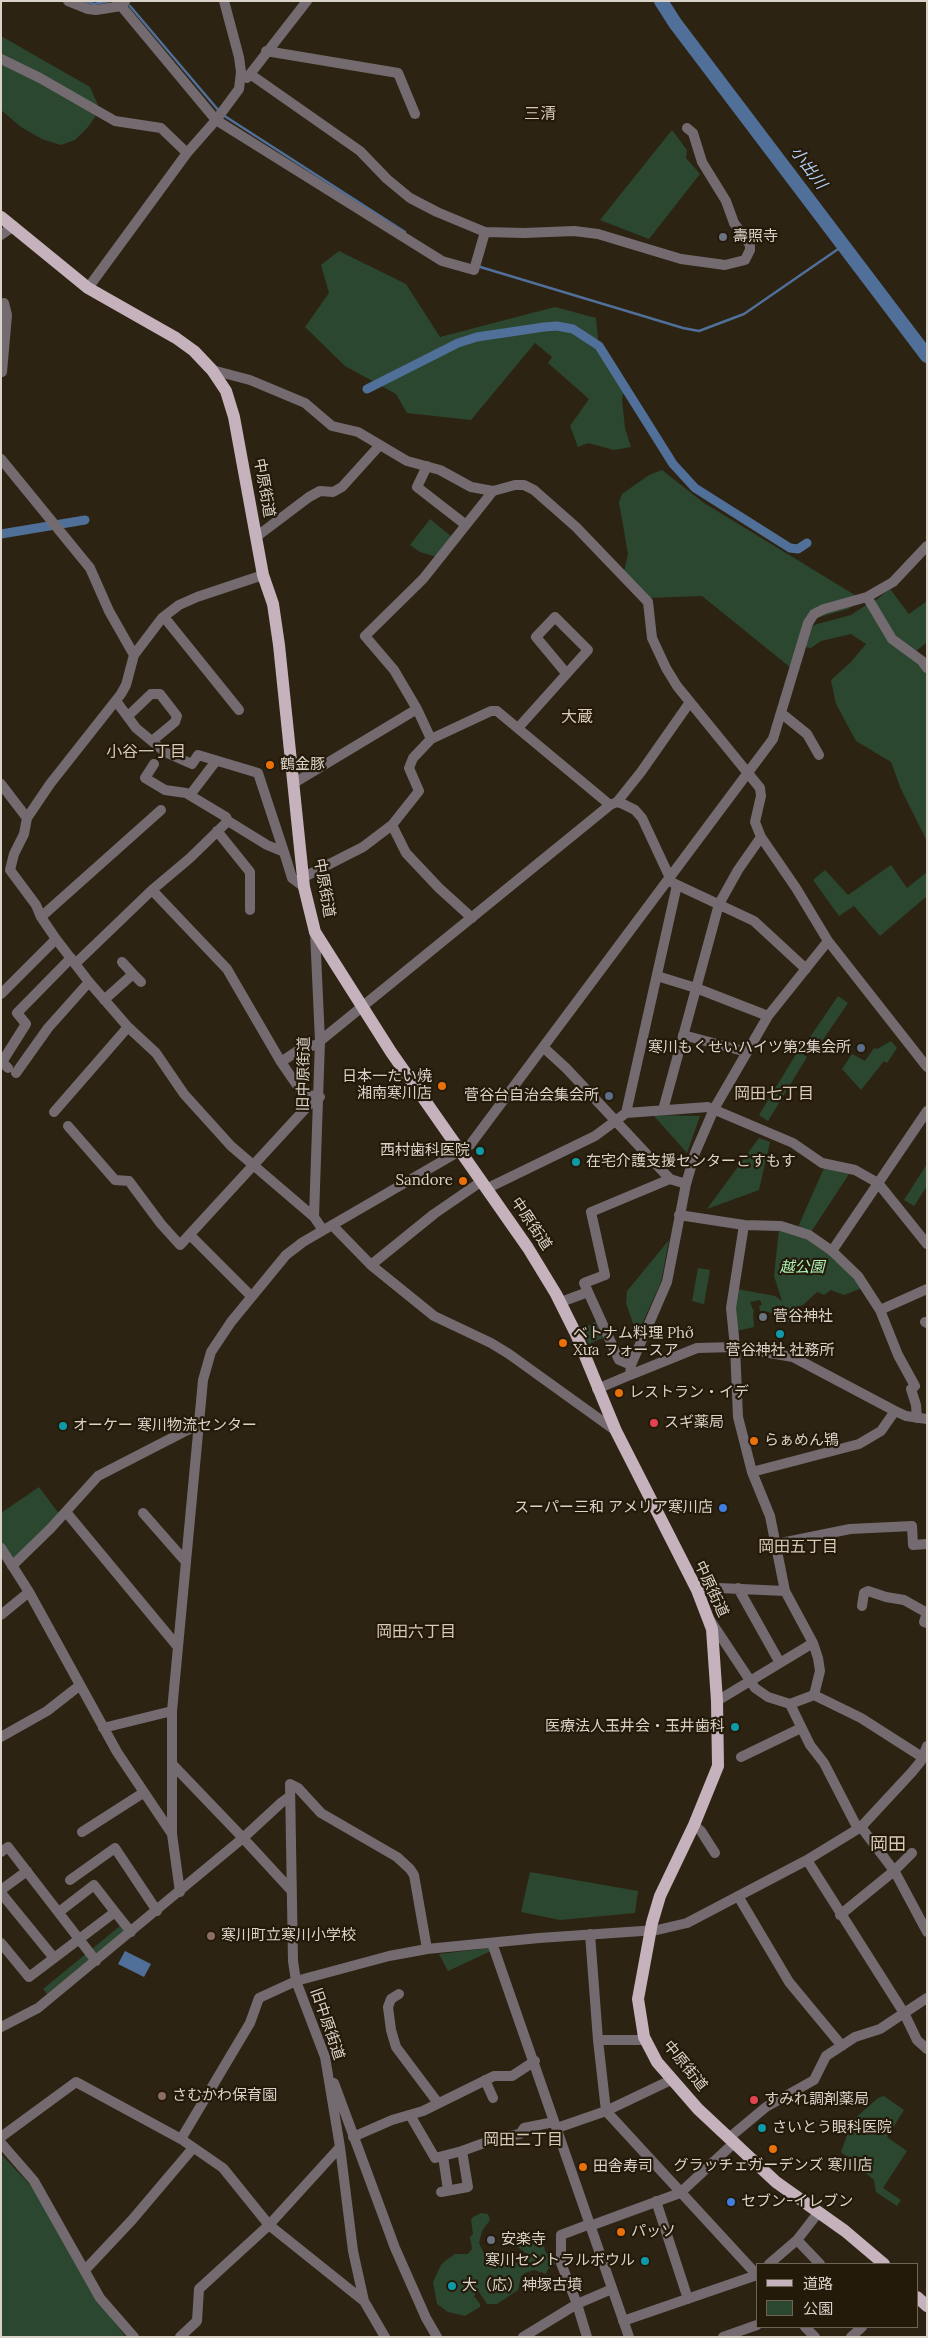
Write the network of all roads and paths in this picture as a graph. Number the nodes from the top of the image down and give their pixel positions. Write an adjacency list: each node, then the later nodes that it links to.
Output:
1 (68, 1): 4 (street)
2 (224, 1): 8 (street)
3 (307, 1): 5 (street)
4 (121, 3): 10 (street)
5 (266, 51): 7 (street); 9 (street)
6 (1, 59): 12 (street)
7 (250, 74): 8 (street); 15 (street)
8 (239, 89): 10 (street)
9 (415, 114)
10 (219, 115): 12 (street); 15 (street)
11 (687, 128): 15 (street)
12 (187, 154): 17 (street)
13 (1, 217): 14 (main road, 中原街道)
14 (14, 226): 16 (street); 17 (main road, 中原街道)
15 (485, 232)
16 (1, 235)
17 (88, 288): 19 (main road, 中原街道)
18 (1, 304): 20 (street)
19 (212, 370): 21 (street); 26 (main road, 中原街道)
20 (2, 372)
21 (380, 444): 23 (street); 26 (street)
22 (1, 460): 31 (street)
23 (427, 466): 24 (street); 25 (street)
24 (493, 491): 25 (street); 35 (street)
25 (466, 525): 36 (street)
26 (256, 537): 28 (main road, 中原街道)
27 (927, 546): 29 (street)
28 (264, 574): 30 (street); 47 (main road, 中原街道)
29 (868, 597): 32 (street); 38 (street)
30 (164, 617): 31 (street); 37 (street)
31 (134, 655): 34 (street)
32 (927, 668)
33 (566, 673): 33 (street); 40 (street)
34 (116, 701): 39 (street); 52 (street)
35 (690, 702): 46 (street); 50 (street)
36 (417, 709): 41 (street); 47 (street)
37 (239, 710)
38 (781, 713): 43 (street); 46 (street)
39 (128, 716): 42 (street); 42 (street)
40 (518, 728): 41 (street); 50 (street)
41 (431, 738): 54 (street)
42 (152, 741): 44 (street)
43 (819, 755)
44 (216, 761): 49 (street); 57 (street)
45 (154, 764): 49 (street)
46 (748, 771): 56 (street); 59 (street)
47 (294, 783): 60 (main road, 中原街道)
48 (1, 784): 52 (street)
49 (190, 795): 53 (street)
50 (614, 804): 59 (street); 65 (street)
51 (161, 810): 64 (street)
52 (26, 818): 58 (street)
53 (228, 821): 55 (street); 57 (street)
54 (392, 825): 60 (street); 65 (street)
55 (217, 831): 61 (street); 63 (street)
56 (761, 837): 62 (street); 68 (street)
57 (284, 852): 60 (street)
58 (6, 873): 64 (street)
59 (672, 881): 62 (street); 73 (street); 84 (street)
60 (304, 882): 66 (main road, 中原街道)
61 (152, 890): 69 (street); 86 (street)
62 (719, 904): 71 (street); 76 (street)
63 (250, 910)
64 (41, 917): 67 (street)
65 (472, 918): 79 (street)
66 (315, 932): 79 (main road, 中原街道); 83 (street, 旧中原街道)
67 (56, 939): 69 (street); 77 (street)
68 (828, 940): 71 (street); 88 (street)
69 (73, 961): 74 (street); 87 (street)
70 (122, 962): 72 (street)
71 (806, 969): 80 (street)
72 (133, 974): 75 (street); 78 (street)
73 (657, 976): 76 (street); 94 (street)
74 (89, 982): 78 (street); 87 (street)
75 (141, 982)
76 (696, 988): 80 (street); 82 (street)
77 (1, 994)
78 (104, 1000): 81 (street)
79 (363, 1008): 83 (street); 97 (main road, 中原街道)
80 (768, 1016): 85 (street)
81 (128, 1027): 93 (street); 98 (street)
82 (683, 1035): 85 (street); 91 (street)
83 (320, 1042): 86 (street); 89 (street, 旧中原街道)
84 (543, 1047): 95 (street); 97 (street)
85 (747, 1052): 90 (street)
86 (281, 1062): 89 (street)
87 (7, 1066)
88 (927, 1067)
89 (318, 1097): 98 (street); 104 (street, 旧中原街道)
90 (714, 1109): 91 (street); 100 (street); 102 (street)
91 (663, 1110): 94 (street)
92 (927, 1111): 100 (street)
93 (54, 1112)
94 (626, 1113): 95 (street)
95 (617, 1121): 99 (street); 101 (street)
96 (68, 1126): 107 (street)
97 (461, 1152): 101 (main road, 中原街道); 106 (street)
98 (253, 1165): 104 (street); 107 (street)
99 (670, 1179): 102 (street); 112 (street)
100 (878, 1183): 108 (street); 109 (street)
101 (487, 1184): 110 (street); 114 (main road, 中原街道)
102 (686, 1184): 103 (street)
103 (679, 1215): 105 (street); 117 (street)
104 (314, 1217): 106 (street)
105 (744, 1225): 109 (street); 116 (street)
106 (327, 1227): 110 (street); 113 (street)
107 (190, 1236): 113 (street)
108 (927, 1244)
109 (832, 1251): 115 (street)
110 (371, 1265): 122 (street)
111 (927, 1289): 115 (street)
112 (588, 1292): 114 (street); 117 (street)
113 (251, 1296): 121 (street)
114 (561, 1302): 118 (main road, 中原街道)
115 (880, 1310): 120 (street)
116 (735, 1347): 117 (street); 119 (street); 123 (street)
117 (631, 1370): 118 (street)
118 (597, 1389): 122 (main road, 中原街道)
119 (894, 1411): 120 (street); 123 (street)
120 (922, 1419)
121 (199, 1424): 124 (street); 129 (street)
122 (616, 1431): 132 (main road, 中原街道)
123 (752, 1472): 126 (street)
124 (66, 1512): 130 (street); 141 (street)
125 (143, 1513): 129 (street)
126 (776, 1544): 127 (street); 133 (street)
127 (927, 1544)
128 (1, 1548): 130 (street)
129 (186, 1562): 141 (street)
130 (12, 1566): 134 (street)
131 (738, 1588): 132 (street); 133 (street); 142 (street)
132 (697, 1590): 138 (main road, 中原街道)
133 (785, 1591): 140 (street)
134 (29, 1592): 137 (street); 144 (street)
135 (862, 1606): 136 (street)
136 (927, 1613): 139 (street)
137 (1, 1615)
138 (708, 1618): 143 (street); 146 (main road, 中原街道)
139 (927, 1623)
140 (813, 1643): 142 (street); 145 (street)
141 (178, 1646): 148 (street)
142 (780, 1663): 143 (street)
143 (750, 1681): 146 (street); 147 (street)
144 (80, 1686): 149 (street); 151 (street)
145 (814, 1696): 147 (street); 154 (street)
146 (717, 1702): 158 (main road, 中原街道)
147 (790, 1704): 150 (street)
148 (172, 1711): 149 (street); 155 (street)
149 (103, 1728): 156 (street)
150 (801, 1728): 153 (street); 159 (street)
151 (1, 1737)
152 (927, 1746): 154 (street)
153 (741, 1757)
154 (923, 1760): 159 (street)
155 (173, 1765): 161 (street); 162 (street)
156 (142, 1793): 160 (street); 161 (street)
157 (289, 1797): 162 (street); 170 (street, 旧中原街道); 185 (street, 旧中原街道)
158 (694, 1825): 164 (street); 178 (main road, 中原街道)
159 (860, 1828): 166 (street); 168 (street)
160 (82, 1832)
161 (172, 1834): 172 (street)
162 (243, 1838): 170 (street); 172 (street)
163 (1, 1852): 167 (street)
164 (715, 1853)
165 (912, 1853): 168 (street)
166 (807, 1860): 173 (street); 177 (street)
167 (27, 1871): 171 (street); 175 (street)
168 (894, 1871): 177 (street); 180 (street)
169 (70, 1880): 174 (street)
170 (290, 1889): 188 (street, 旧中原街道)
171 (1, 1891): 186 (street)
172 (180, 1892): 174 (street)
173 (738, 1896): 178 (street); 195 (street)
174 (157, 1911): 179 (street)
175 (59, 1912): 176 (street); 182 (street)
176 (115, 1912): 179 (street); 182 (street)
177 (840, 1915): 191 (street)
178 (651, 1930): 181 (street); 194 (main road, 中原街道)
179 (131, 1932): 187 (street)
180 (927, 1932)
181 (590, 1934): 184 (street); 193 (street)
182 (79, 1938): 186 (street); 187 (street)
183 (1, 1943): 186 (street)
184 (492, 1943): 185 (street); 197 (street)
185 (427, 1949): 188 (street)
186 (54, 1958)
187 (96, 1961): 192 (street)
188 (296, 1981): 200 (street, 旧中原街道); 208 (street)
189 (400, 1994): 202 (street)
190 (927, 1998): 191 (street)
191 (904, 2013): 195 (street); 196 (street)
192 (1, 2027)
193 (598, 2040): 194 (street); 203 (street)
194 (645, 2040): 199 (main road, 中原街道)
195 (842, 2046): 210 (street)
196 (927, 2049)
197 (535, 2061): 198 (street); 205 (street)
198 (485, 2080): 201 (street); 202 (street)
199 (671, 2080): 203 (street); 210 (main road, 中原街道)
200 (335, 2097): 207 (street); 213 (street)
201 (493, 2098)
202 (438, 2103): 204 (street)
203 (606, 2111): 205 (street); 217 (street)
204 (410, 2115): 207 (street); 216 (street)
205 (555, 2125): 209 (street); 221 (street)
206 (1, 2137): 208 (street)
207 (353, 2137): 241 (street)
208 (182, 2139): 214 (street)
209 (507, 2140)
210 (733, 2140): 217 (street); 219 (main road, 中原街道)
211 (484, 2142): 215 (street)
212 (1, 2143): 226 (street)
213 (340, 2147): 220 (street); 232 (street)
214 (193, 2148): 220 (street); 226 (street)
215 (462, 2150): 216 (street); 216 (street)
216 (443, 2156)
217 (680, 2193): 218 (street); 227 (street)
218 (656, 2201): 221 (street); 231 (street)
219 (818, 2213): 222 (street); 225 (main road, 中原街道)
220 (269, 2225): 232 (street); 239 (street)
221 (590, 2225): 229 (street); 233 (street)
222 (797, 2240): 223 (street); 224 (street)
223 (770, 2263)
224 (819, 2263)
225 (883, 2263)
226 (85, 2270): 238 (street)
227 (756, 2274)
228 (756, 2275): 231 (street)
229 (612, 2289): 233 (street); 235 (street)
230 (918, 2297): 234 (main road)
231 (688, 2299): 235 (street)
232 (364, 2301): 240 (street)
233 (577, 2304): 242 (street); 243 (street)
234 (927, 2306)
235 (623, 2321): 244 (street)
236 (756, 2325): 245 (street)
237 (861, 2328): 246 (street)
238 (134, 2337)
239 (180, 2337)
240 (386, 2337)
241 (437, 2337)
242 (523, 2337)
243 (587, 2337)
244 (629, 2337)
245 (724, 2337)
246 (851, 2337)

